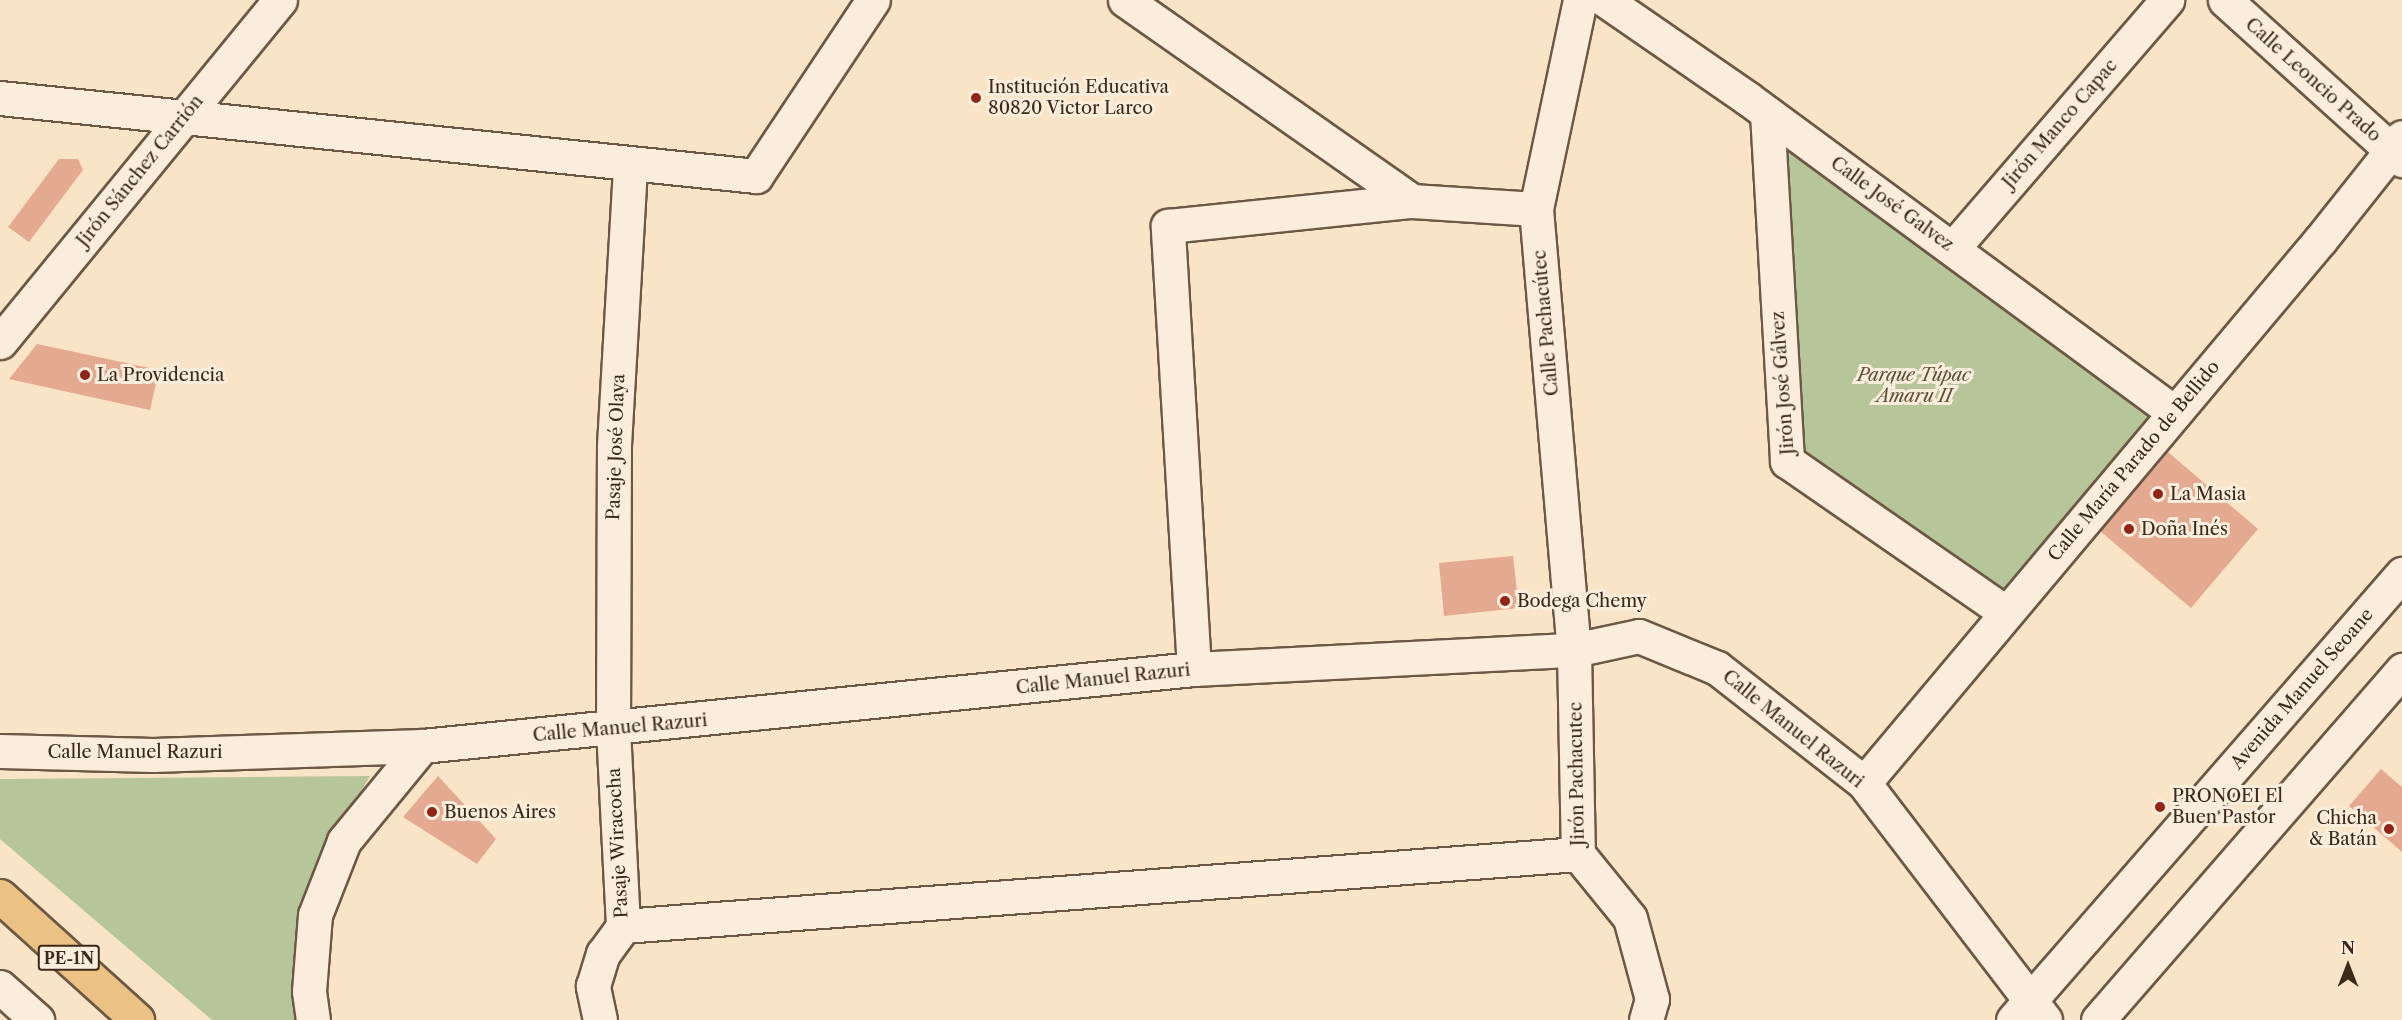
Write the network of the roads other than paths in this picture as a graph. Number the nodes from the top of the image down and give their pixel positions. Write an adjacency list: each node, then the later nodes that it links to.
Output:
1 (280, 0): 10 (street, Jirón Sánchez Carrión)
2 (873, 0): 12 (street)
3 (1125, 0): 13 (street)
4 (1580, 0): 14 (street, Calle Pachacútec)
5 (1605, 0): 9 (street, Calle José Galvez)
6 (2167, 0): 15 (street, Jirón Manco Capac)
7 (2225, 0): 11 (street, Calle Leoncio Prado)
8 (0, 98): 10 (street)
9 (1767, 113): 15 (street, Calle José Galvez); 19 (street, Jirón José Gálvez)
10 (183, 118): 12 (street); 16 (street, Jirón Sánchez Carrión)
11 (2398, 149): 17 (street, Calle María Parado de Bellido)
12 (630, 165): 23 (street, Pasaje José Olaya)
13 (1412, 201): 14 (street); 21 (street)
14 (1536, 209): 20 (street, Calle Pachacútec)
15 (1953, 248): 17 (street, Calle José Galvez)
16 (0, 342)
17 (2175, 413): 19 (street, Calle María Parado de Bellido)
18 (2402, 574): 31 (street, Avenida Manuel Seoane)
19 (2005, 612): 26 (street, Calle María Parado de Bellido)
20 (1574, 650): 21 (street, Calle Manuel Razuri); 26 (street, Calle Manuel Razuri); 27 (street, Jirón Pachacutec)
21 (1194, 669): 23 (street, Calle Manuel Razuri)
22 (2402, 670): 37 (street)
23 (613, 729): 24 (street, Calle Manuel Razuri); 29 (street, Pasaje Wiracocha)
24 (422, 746): 25 (street, Calle Manuel Razuri); 34 (street)
25 (0, 751)
26 (1864, 783): 31 (street, Calle Manuel Razuri)
27 (1578, 854): 29 (street); 36 (street, Jirón Pachacutec)
28 (0, 896): 33 (highway, PE-1N)
29 (623, 926): 35 (street, Pasaje Wiracocha)
30 (0, 987): 32 (street)
31 (2028, 1014)
32 (37, 1020)
33 (137, 1020)
34 (313, 1020)
35 (600, 1020)
36 (1646, 1020)
37 (2098, 1020)

